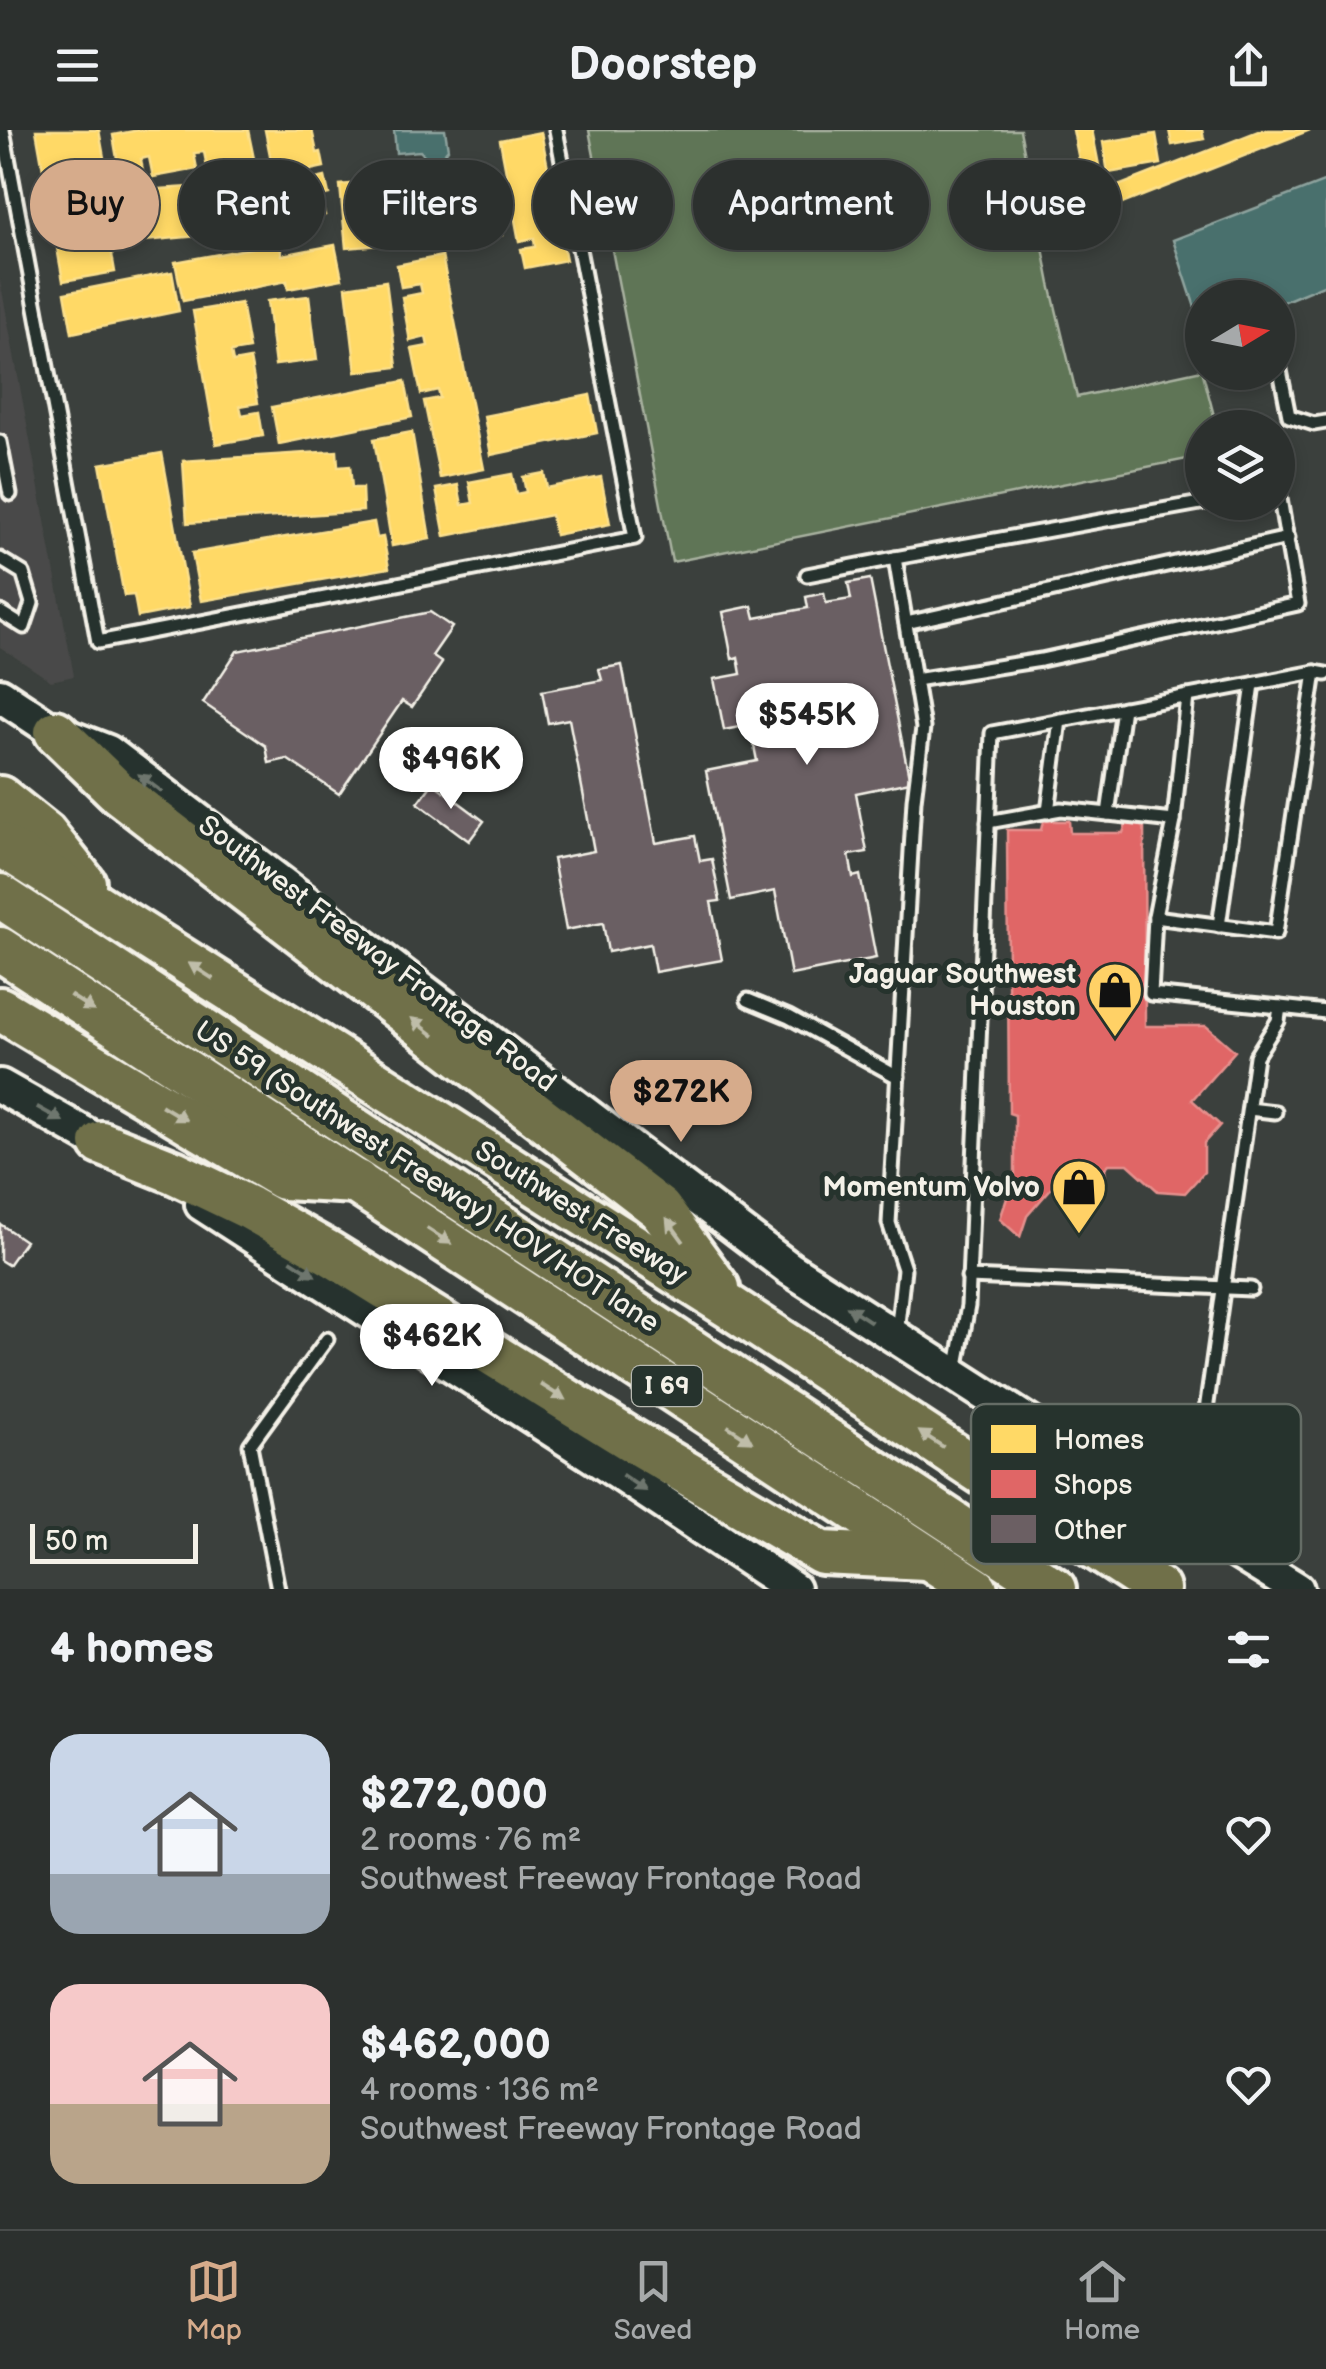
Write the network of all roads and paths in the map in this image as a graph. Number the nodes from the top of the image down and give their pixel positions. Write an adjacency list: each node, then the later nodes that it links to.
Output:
1 (3, 130): 2 (lane)
2 (556, 130)
3 (1284, 390): 4 (lane)
4 (1326, 422)
5 (0, 442): 6 (lane)
6 (0, 486)
7 (1185, 506): 10 (lane)
8 (1284, 520): 9 (lane)
9 (1288, 538): 14 (lane); 16 (lane)
10 (895, 558): 12 (lane); 14 (lane)
11 (0, 559): 13 (lane)
12 (807, 575)
13 (0, 612)
14 (906, 623): 16 (lane)
15 (1321, 673): 17 (lane); 32 (lane)
16 (915, 680): 38 (lane)
17 (1253, 684): 19 (lane); 32 (lane)
18 (0, 696): 22 (main road, Southwest Freeway Frontage Road)
19 (1187, 696): 20 (lane); 26 (lane)
20 (1123, 708): 21 (lane); 25 (lane)
21 (1060, 720): 24 (lane); 27 (lane)
22 (56, 732): 47 (highway, one-way to 22); 48 (main road, Southwest Freeway Frontage Road, one-way to 22)
23 (0, 798): 30 (highway)
24 (1048, 812): 25 (lane); 27 (lane)
25 (1108, 814): 26 (lane)
26 (1174, 821): 31 (lane)
27 (988, 822): 44 (lane)
28 (0, 844): 30 (highway, Southwest Freeway)
29 (0, 896): 54 (highway, US 59 (Southwest Freeway) HOV/HOT lane)
30 (102, 907): 47 (highway, Southwest Freeway, one-way to 30)
31 (1155, 917): 32 (lane); 35 (lane)
32 (1219, 926)
33 (0, 950): 43 (highway, I 69, one-way to 43)
34 (748, 1000): 38 (lane)
35 (1280, 1006): 37 (lane); 40 (lane)
36 (0, 1009): 43 (highway, one-way to 43)
37 (1326, 1012)
38 (898, 1077): 48 (lane)
39 (0, 1086): 42 (main road, one-way to 42)
40 (1248, 1109): 41 (lane); 45 (lane)
41 (1275, 1112)
42 (101, 1143): 55 (highway, one-way to 55); 61 (main road, one-way to 61)
43 (357, 1182): 55 (highway, I 69, one-way to 55)
44 (968, 1277): 45 (lane); 50 (lane)
45 (1223, 1288): 46 (lane); 52 (lane)
46 (1251, 1289)
47 (733, 1309): 53 (highway, Southwest Freeway, one-way to 47)
48 (896, 1338): 50 (main road, Southwest Freeway Frontage Road)
49 (326, 1340): 60 (lane)
50 (955, 1375): 51 (main road, Southwest Freeway Frontage Road)
51 (1001, 1404)
52 (1207, 1404)
53 (971, 1466)
54 (971, 1534)
55 (930, 1559): 62 (highway, I 69)
56 (1016, 1564): 63 (highway, US 59 (Southwest Freeway) HOV/HOT lane)
57 (1120, 1564): 64 (highway, Southwest Freeway, one-way to 57)
58 (1257, 1564): 59 (main road, Southwest Freeway Frontage Road)
59 (1284, 1581)
60 (278, 1589)
61 (793, 1589)
62 (976, 1589)
63 (1054, 1589)
64 (1158, 1589)

